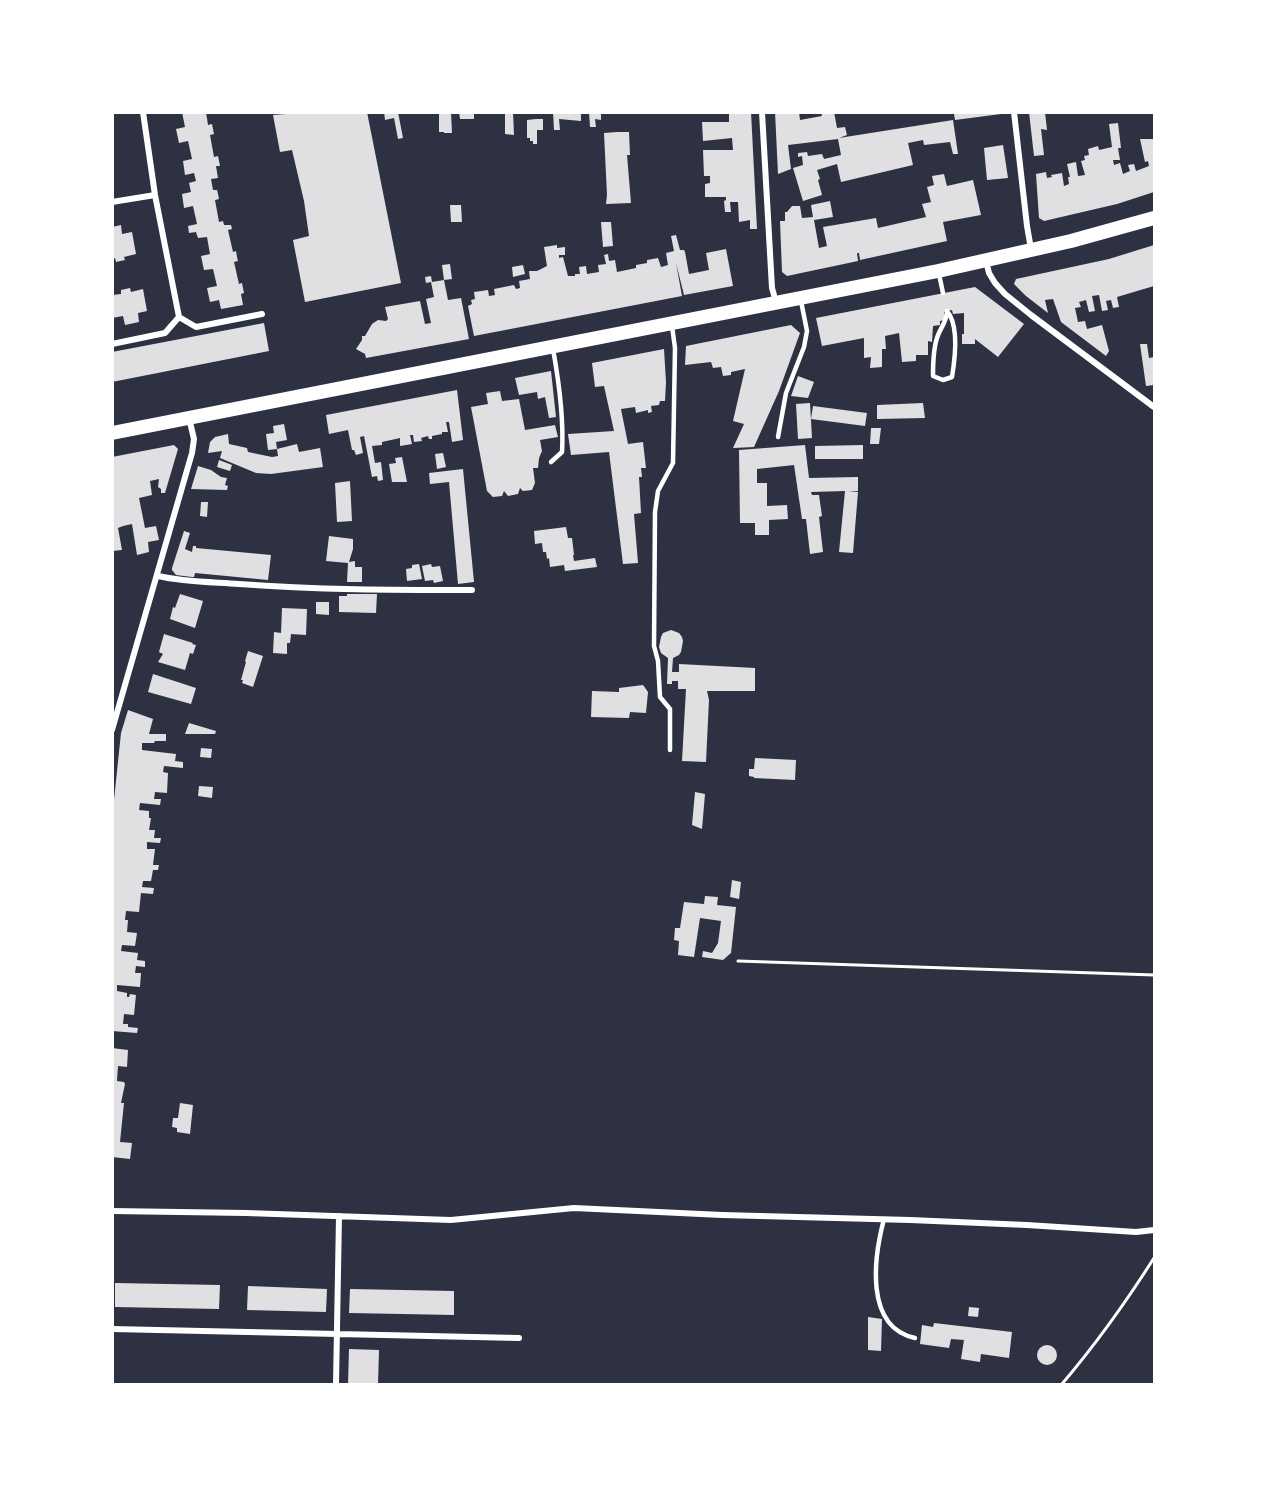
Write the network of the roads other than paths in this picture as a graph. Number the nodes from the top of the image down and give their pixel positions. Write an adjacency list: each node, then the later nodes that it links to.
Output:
1 (143, 112): 4 (street)
2 (762, 112): 12 (street)
3 (1014, 112): 7 (street)
4 (155, 195): 5 (street); 15 (street)
5 (112, 202)
6 (1155, 218): 7 (main road)
7 (1032, 251): 8 (main road)
8 (986, 261): 9 (main road); 19 (street)
9 (938, 271): 10 (lane); 11 (main road)
10 (943, 293)
11 (800, 298): 12 (main road); 22 (lane)
12 (776, 303): 16 (main road)
13 (947, 311): 13 (lane)
14 (262, 314): 15 (street)
15 (179, 317): 17 (street)
16 (671, 323): 18 (main road); 27 (lane)
17 (112, 344)
18 (552, 346): 20 (main road); 23 (lane)
19 (1155, 407)
20 (189, 417): 21 (main road); 24 (street)
21 (112, 433)
22 (778, 436)
23 (551, 462)
24 (158, 576): 25 (street); 26 (street)
25 (472, 590)
26 (112, 730)
27 (670, 750)
28 (112, 1211): 29 (street)
29 (339, 1216): 30 (street); 33 (street)
30 (884, 1219): 31 (street); 35 (lane)
31 (1155, 1230)
32 (112, 1329): 33 (street)
33 (337, 1334): 34 (street); 36 (street)
34 (519, 1338)
35 (915, 1338)
36 (336, 1384)

